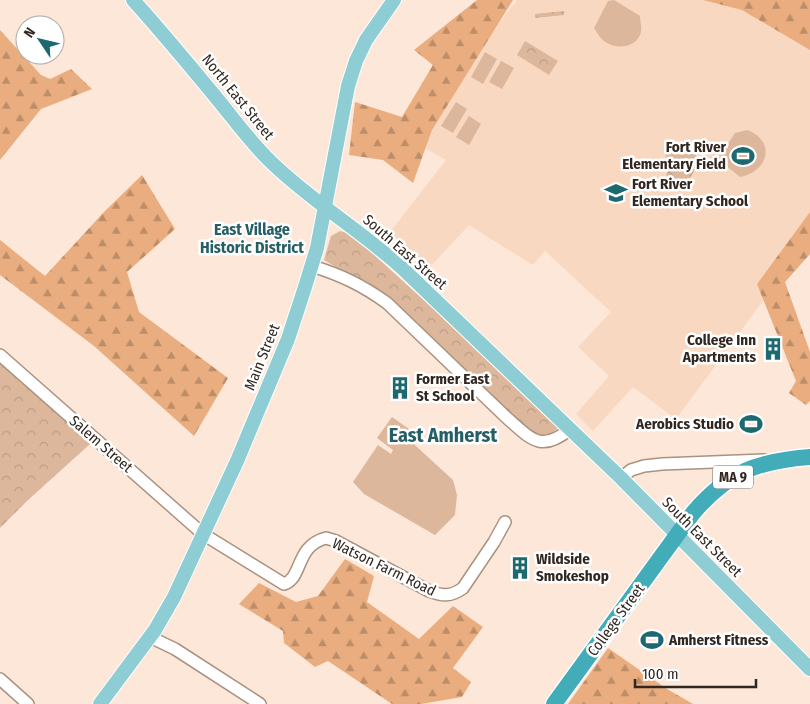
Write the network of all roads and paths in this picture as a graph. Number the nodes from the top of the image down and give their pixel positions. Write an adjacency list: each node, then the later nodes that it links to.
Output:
1 (133, 0): 3 (main road, North East Street)
2 (394, 0): 3 (main road, Main Street)
3 (325, 207): 4 (main road, Main Street); 6 (main road, South East Street)
4 (312, 266): 6 (street); 11 (main road, Main Street)
5 (0, 354): 11 (street, Salem Street)
6 (570, 429): 9 (main road, South East Street)
7 (810, 458): 8 (highway, MA 9)
8 (788, 459): 9 (street); 12 (highway, MA 9)
9 (620, 478): 12 (main road, South East Street)
10 (505, 522): 11 (street, Watson Farm Road)
11 (203, 534): 13 (main road, Main Street)
12 (678, 535): 14 (main road, South East Street); 19 (highway, College Street / MA 9)
13 (150, 637): 17 (main road, Main Street); 18 (street)
14 (810, 669)
15 (0, 679): 16 (street)
16 (28, 704)
17 (100, 704)
18 (260, 704)
19 (554, 704)

